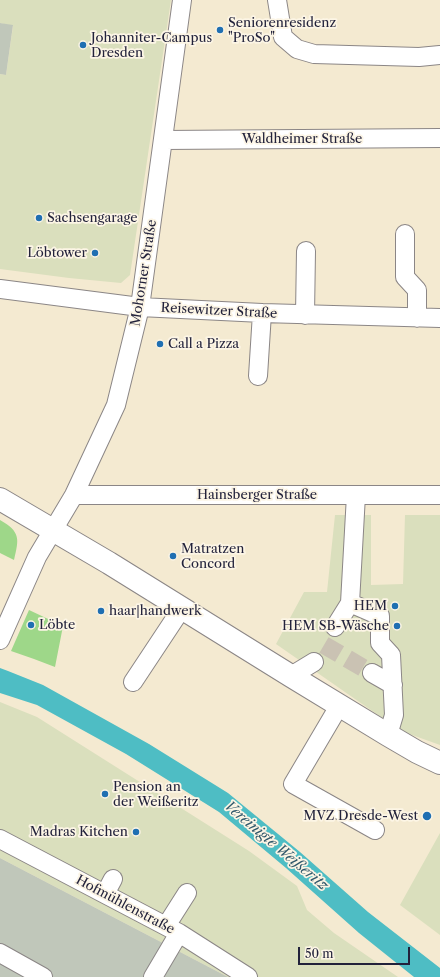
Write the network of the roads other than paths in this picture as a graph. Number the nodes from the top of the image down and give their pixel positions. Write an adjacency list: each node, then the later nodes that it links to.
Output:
1 (182, 0): 5 (street, Mohorner Straße)
2 (277, 0): 3 (street)
3 (440, 55)
4 (440, 138): 5 (street, Waldheimer Straße)
5 (163, 140): 9 (street, Mohorner Straße)
6 (405, 234): 12 (street)
7 (306, 251): 11 (street)
8 (0, 289): 9 (street, Reisewitzer Straße)
9 (140, 308): 10 (street, Reisewitzer Straße); 15 (street, Mohorner Straße)
10 (262, 313): 11 (street, Reisewitzer Straße); 14 (street)
11 (305, 315): 12 (street, Reisewitzer Straße)
12 (417, 318): 13 (street, Reisewitzer Straße)
13 (440, 318)
14 (258, 376)
15 (74, 495): 16 (street, Hainsberger Straße); 19 (street, Mohorner Straße)
16 (356, 495): 17 (street, Hainsberger Straße); 20 (street)
17 (440, 495)
18 (0, 499): 19 (main road)
19 (54, 530): 21 (main road); 22 (street, Mohorner Straße)
20 (350, 603): 23 (street); 29 (street)
21 (182, 608): 27 (main road); 28 (street)
22 (4, 621): 24 (street, Mohorner Straße)
23 (335, 627)
24 (0, 640)
25 (314, 662): 27 (street)
26 (372, 673): 29 (street)
27 (291, 676): 30 (main road)
28 (133, 682)
29 (393, 686): 31 (street)
30 (339, 706): 31 (main road); 33 (street)
31 (388, 735): 32 (main road)
32 (440, 762)
33 (375, 830)
34 (0, 839): 36 (street, Hofmühlenstraße)
35 (187, 893): 36 (street)
36 (172, 930): 39 (street); 40 (street, Hofmühlenstraße)
37 (0, 953): 38 (street)
38 (43, 977)
39 (152, 977)
40 (248, 977)

